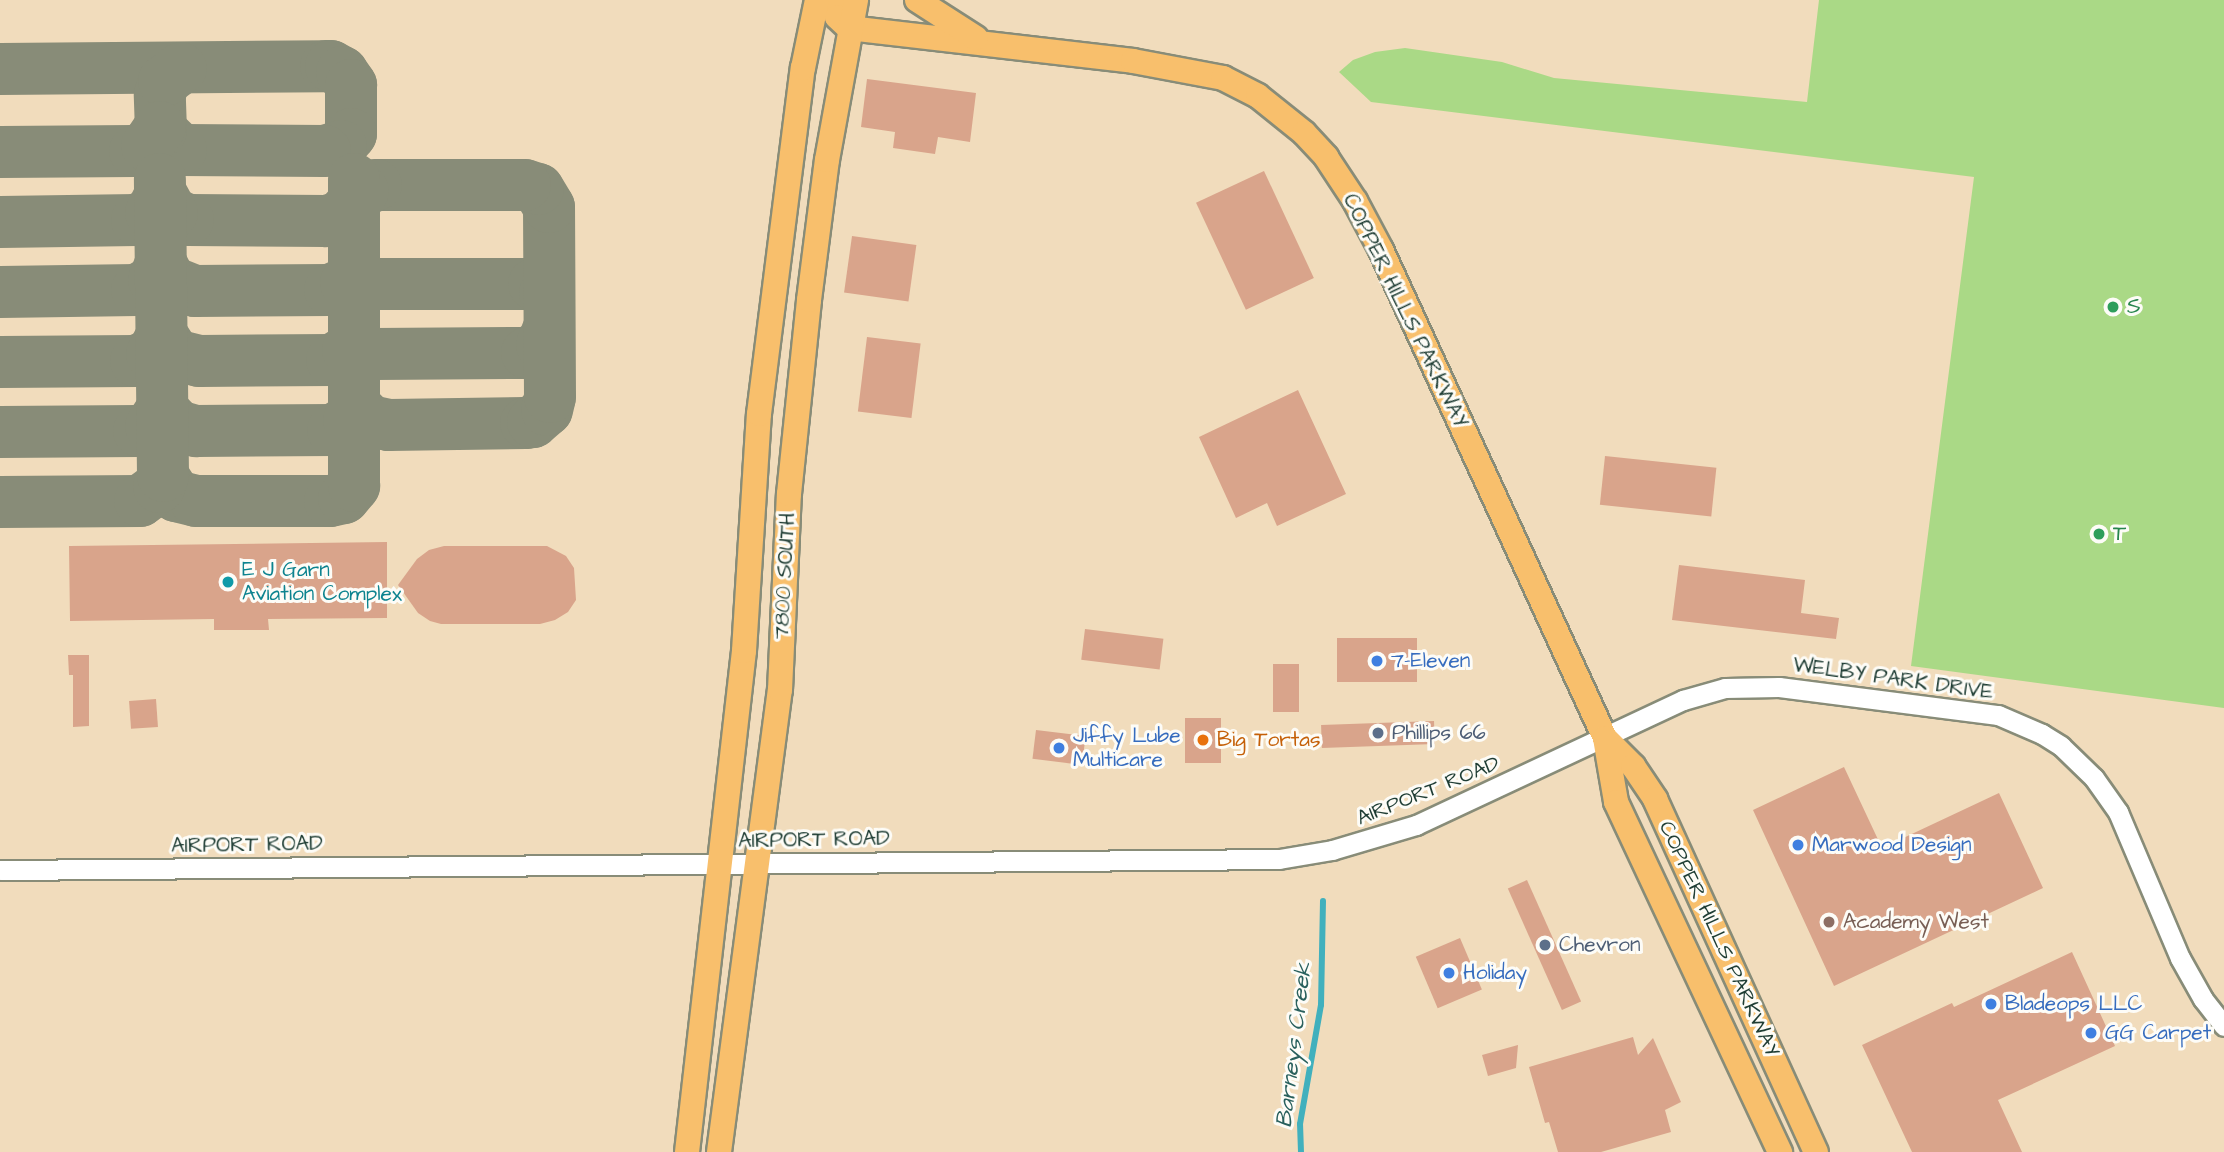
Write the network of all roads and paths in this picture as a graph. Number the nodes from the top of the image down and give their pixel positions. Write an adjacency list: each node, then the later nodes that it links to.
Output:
1 (817, 0): 8 (main road, 7800 SOUTH)
2 (835, 0): 5 (main road)
3 (856, 0): 5 (main road, 7800 SOUTH)
4 (917, 0): 6 (main road)
5 (849, 28): 6 (main road, COPPER HILLS PARKWAY); 9 (main road, 7800 SOUTH)
6 (983, 42): 7 (main road, COPPER HILLS PARKWAY)
7 (1605, 738): 9 (street, AIRPORT ROAD); 11 (street, WELBY PARK DRIVE); 14 (main road, COPPER HILLS PARKWAY); 15 (main road, COPPER HILLS PARKWAY)
8 (719, 864): 9 (street, AIRPORT ROAD); 10 (street, AIRPORT ROAD); 12 (main road, 7800 SOUTH)
9 (756, 864): 13 (main road, 7800 SOUTH)
10 (0, 870)
11 (2224, 1027)
12 (687, 1152)
13 (719, 1152)
14 (1780, 1152)
15 (1816, 1152)

